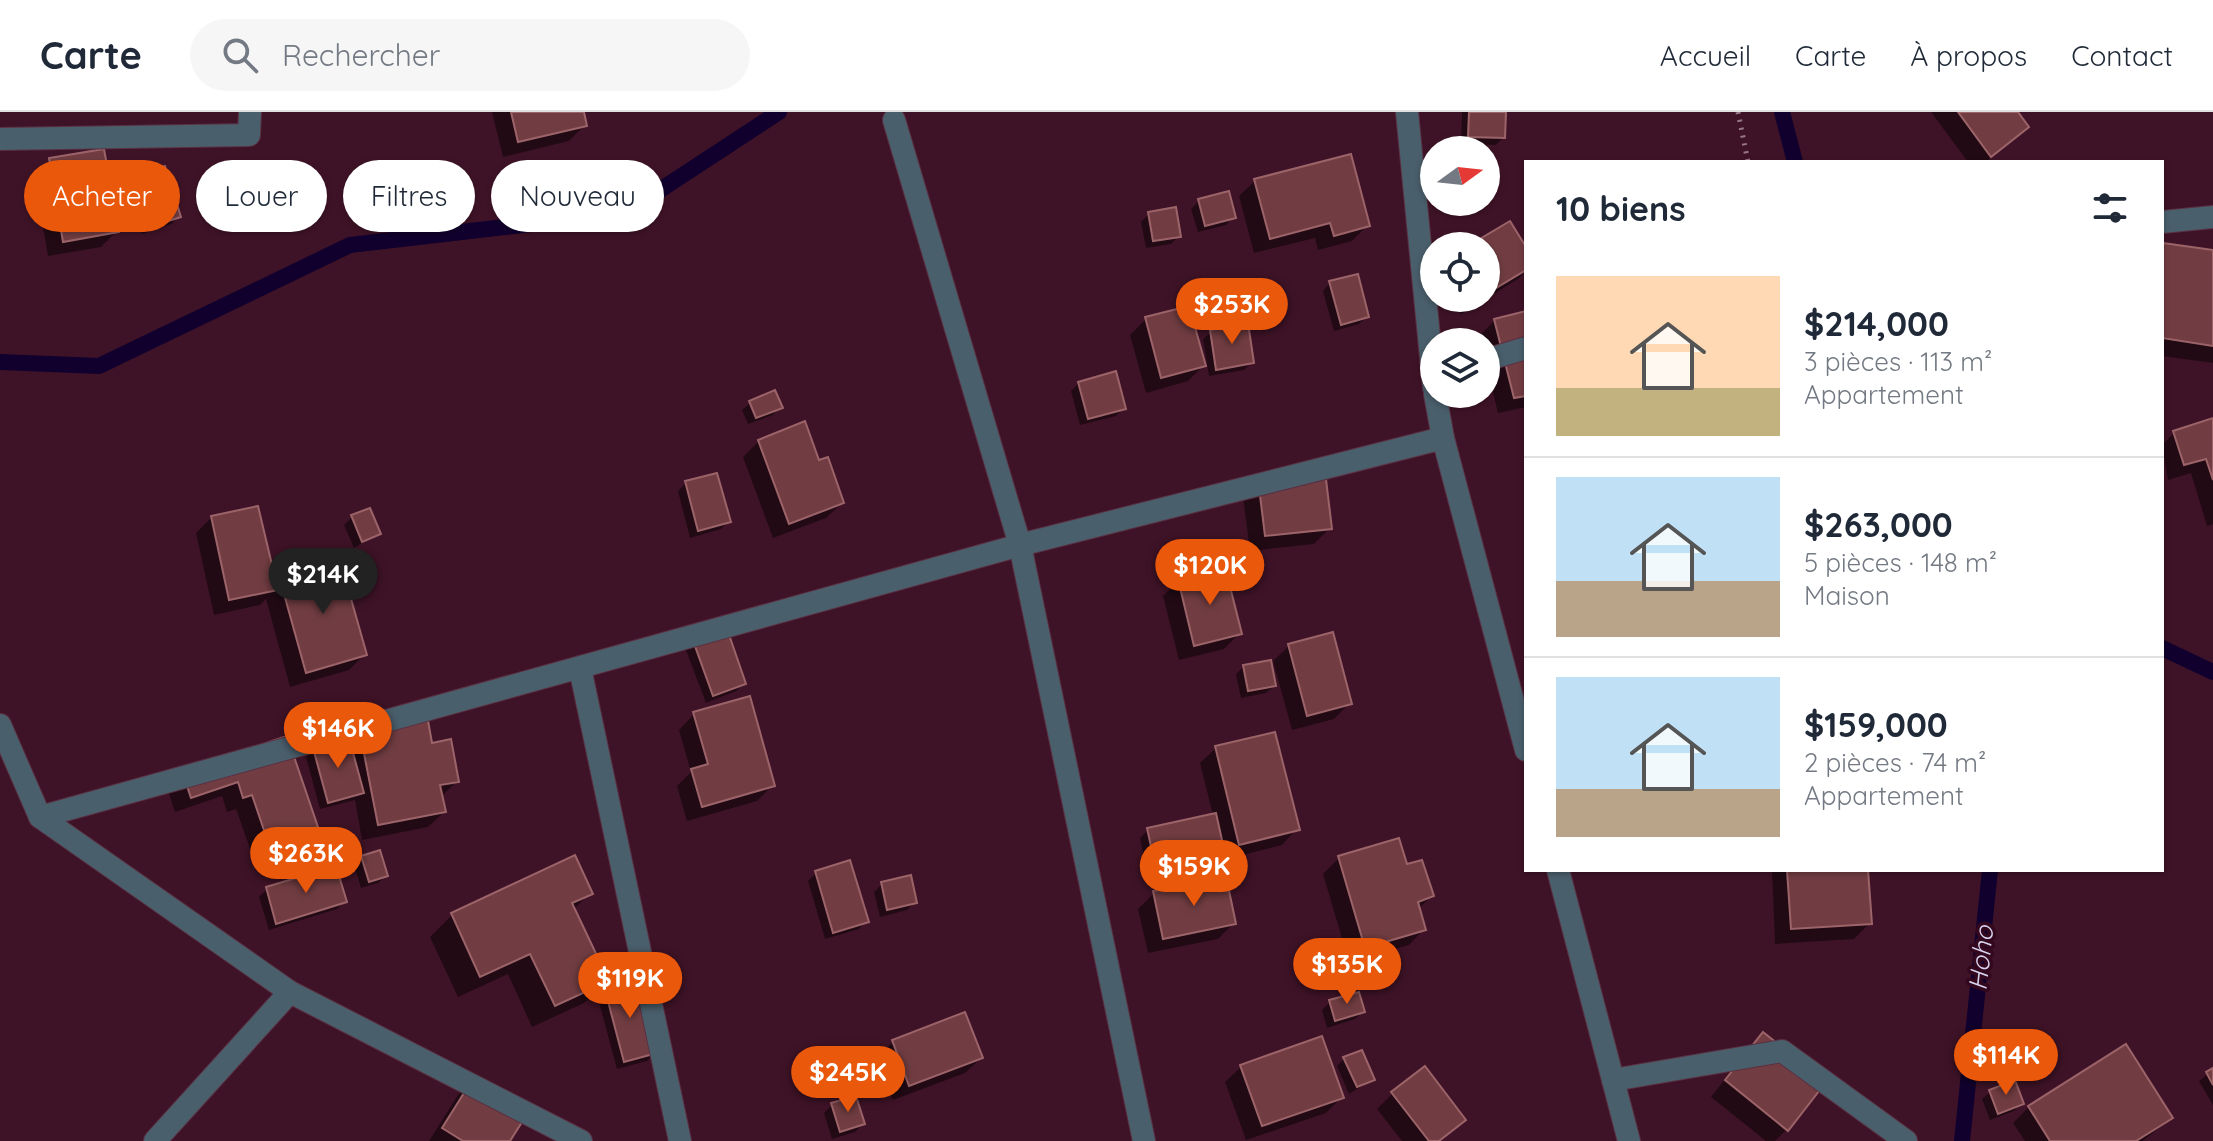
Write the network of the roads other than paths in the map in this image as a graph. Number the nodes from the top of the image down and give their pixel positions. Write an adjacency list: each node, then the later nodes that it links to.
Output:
1 (250, 112): 4 (street)
2 (1407, 112): 7 (street)
3 (894, 120): 12 (street)
4 (0, 139)
5 (2213, 217): 6 (street)
6 (2164, 222)
7 (1429, 328)
8 (1524, 349): 9 (street)
9 (1500, 356)
10 (1438, 408): 11 (street)
11 (1443, 438): 12 (street); 15 (street)
12 (1020, 545): 13 (street); 23 (street)
13 (580, 668): 16 (street); 22 (street)
14 (0, 725): 16 (street)
15 (1524, 742)
16 (40, 817): 18 (street)
17 (1559, 872): 19 (street)
18 (290, 992): 20 (street); 21 (street)
19 (1613, 1080): 24 (street); 25 (street)
20 (155, 1141)
21 (581, 1141)
22 (680, 1141)
23 (1144, 1141)
24 (1629, 1141)
25 (1906, 1141)

